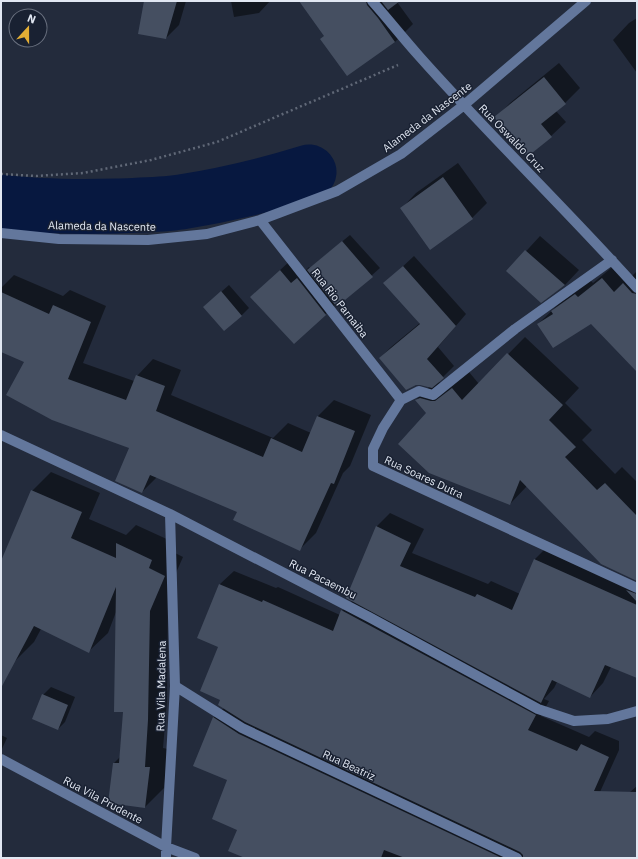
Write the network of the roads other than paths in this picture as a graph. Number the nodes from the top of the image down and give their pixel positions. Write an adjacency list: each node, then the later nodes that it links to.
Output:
1 (372, 1): 3 (street, Rua Oswaldo Cruz)
2 (586, 1): 3 (street, Alameda da Nascente)
3 (464, 105): 4 (street, Alameda da Nascente); 6 (street, Rua Oswaldo Cruz)
4 (260, 220): 5 (street, Alameda da Nascente); 8 (street, Rua Rio Parnaiba)
5 (1, 232)
6 (612, 260): 7 (street, Rua Oswaldo Cruz); 8 (street)
7 (637, 288)
8 (401, 400): 11 (street, Rua Soares Dutra)
9 (1, 434): 10 (street, Rua Pacaembu)
10 (170, 514): 12 (street, Rua Vila Madalena); 13 (street, Rua Pacaembu)
11 (637, 588)
12 (175, 686): 15 (street, Rua Vila Madalena); 18 (street, Rua Beatriz)
13 (637, 711)
14 (1, 759): 15 (street, Rua Vila Prudente)
15 (166, 847): 16 (street, Rua Vila Madalena); 17 (street, Rua Vila Prudente)
16 (166, 858)
17 (195, 858)
18 (517, 858)

